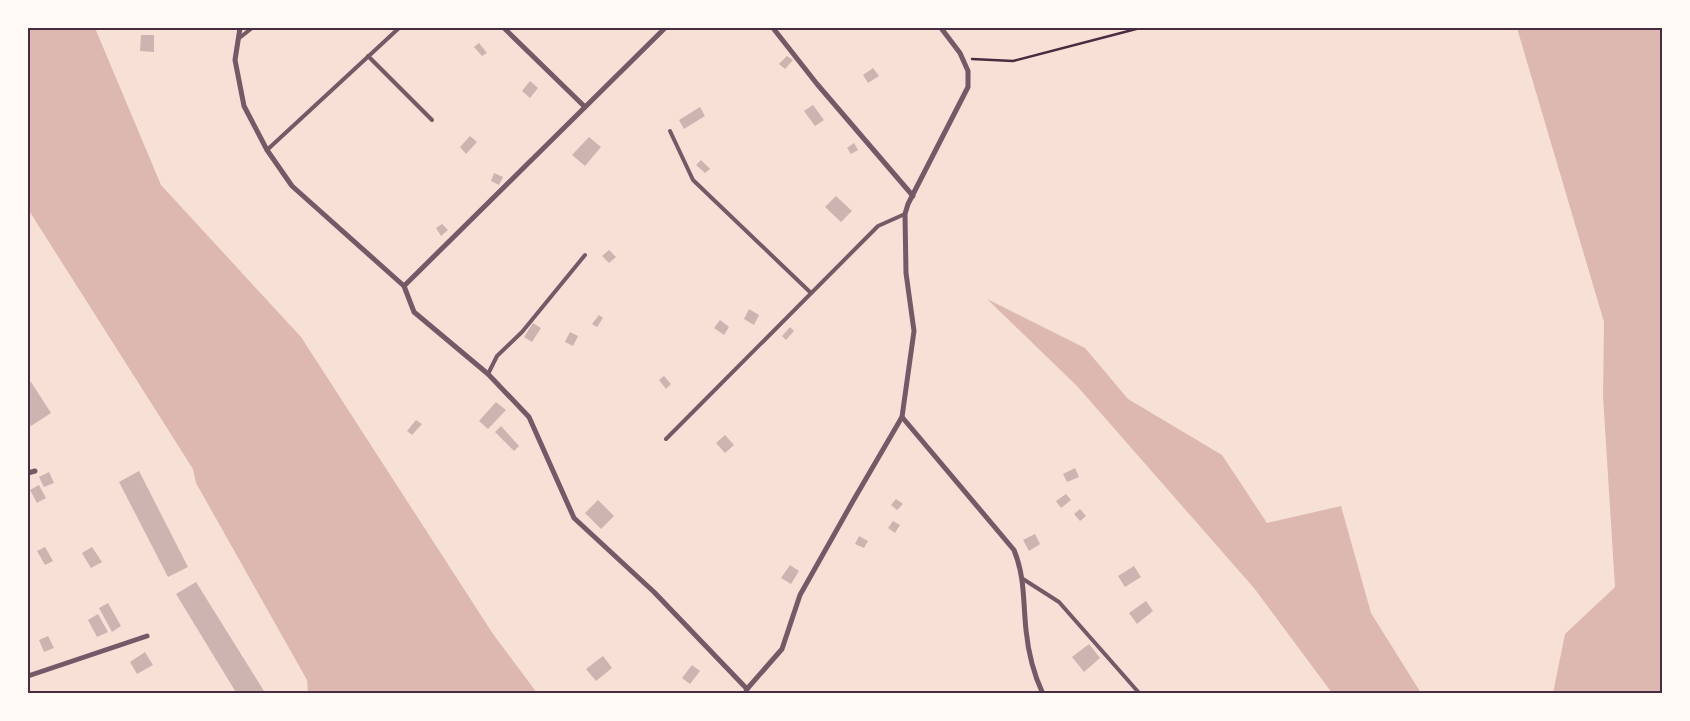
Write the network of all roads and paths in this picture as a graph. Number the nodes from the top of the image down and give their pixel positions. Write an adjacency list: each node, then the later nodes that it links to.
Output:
1 (240, 28): 9 (street)
2 (252, 28): 9 (lane)
3 (399, 28): 10 (lane)
4 (504, 28): 12 (street)
5 (666, 28): 12 (street)
6 (773, 28): 16 (street)
7 (941, 28): 11 (street)
8 (1140, 28): 11 (path)
9 (238, 39): 15 (street)
10 (368, 56): 13 (lane); 15 (lane)
11 (963, 59): 16 (street)
12 (585, 107): 19 (street)
13 (432, 120)
14 (670, 131): 20 (lane)
15 (268, 150): 19 (street)
16 (913, 196): 17 (street)
17 (905, 214): 20 (lane); 22 (street)
18 (585, 255): 21 (lane)
19 (404, 286): 21 (street)
20 (811, 293): 23 (lane)
21 (488, 374): 29 (street)
22 (902, 417): 26 (street); 29 (street)
23 (666, 439)
24 (35, 471): 25 (street)
25 (28, 473)
26 (1023, 579): 30 (street); 31 (lane)
27 (147, 636): 28 (street)
28 (28, 676)
29 (746, 691)
30 (1043, 694)
31 (1140, 694)

